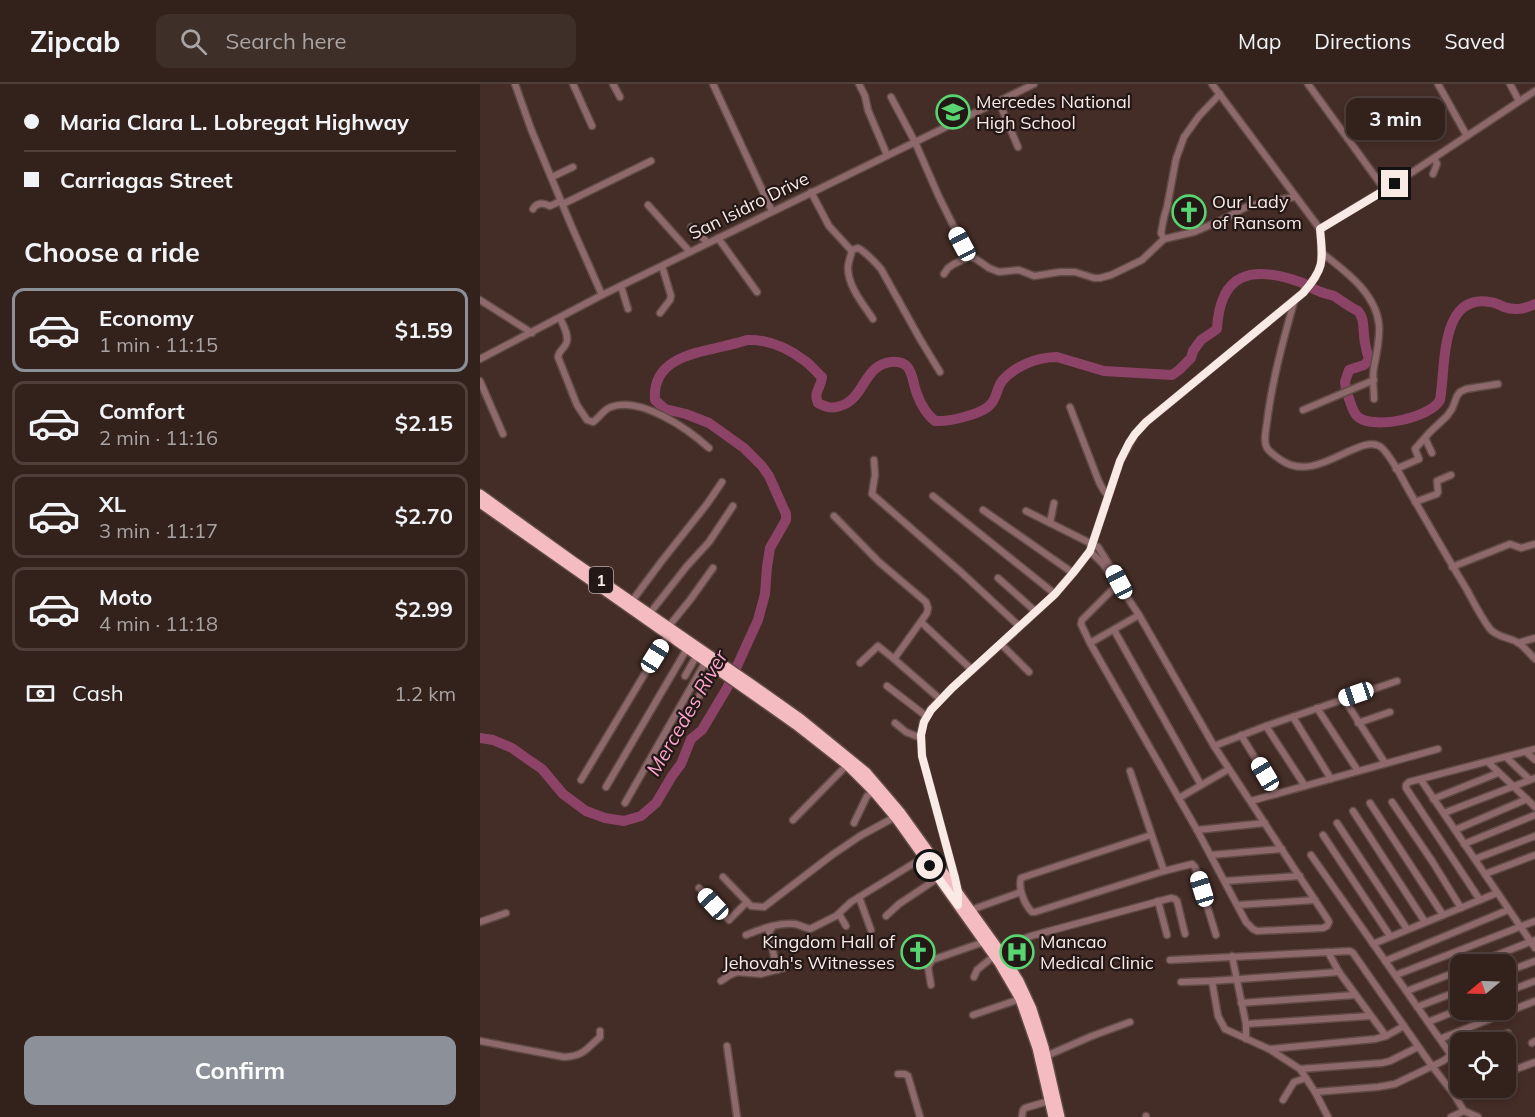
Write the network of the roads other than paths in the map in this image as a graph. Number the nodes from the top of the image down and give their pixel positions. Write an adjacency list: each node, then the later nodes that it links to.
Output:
1 (515, 84): 26 (street)
2 (573, 84): 17 (street)
3 (613, 84): 13 (street)
4 (712, 84): 33 (street)
5 (859, 84): 21 (street)
6 (1212, 84): 12 (street)
7 (1308, 84): 27 (street)
8 (1438, 84): 18 (street)
9 (1510, 84): 15 (street)
10 (1031, 85): 16 (street, San Isidro Drive)
11 (1535, 91): 15 (street)
12 (1220, 94): 29 (street); 37 (street)
13 (620, 97)
14 (891, 97): 19 (street)
15 (1519, 101): 18 (street)
16 (999, 102): 19 (street, San Isidro Drive); 20 (street)
17 (592, 126)
18 (1467, 136): 22 (street)
19 (915, 142): 21 (street, San Isidro Drive); 42 (street)
20 (1018, 147)
21 (887, 155): 28 (street, San Isidro Drive)
22 (1434, 158): 25 (street); 27 (street)
23 (651, 161): 30 (street)
24 (573, 167): 26 (street)
25 (1433, 174)
26 (552, 177): 30 (street)
27 (1385, 190): 35 (street)
28 (812, 192): 33 (street, San Isidro Drive); 39 (street)
29 (1295, 196): 35 (street); 37 (street)
30 (562, 203): 32 (street); 47 (street)
31 (648, 206): 40 (street)
32 (533, 209)
33 (772, 211): 36 (street, San Isidro Drive)
34 (691, 227): 38 (street)
35 (1320, 229): 41 (street)
36 (718, 238): 38 (street, San Isidro Drive); 46 (street)
37 (1164, 239): 42 (street)
38 (708, 243): 40 (street, San Isidro Drive)
39 (852, 250): 53 (street); 56 (street)
40 (690, 252): 43 (street, San Isidro Drive)
41 (1322, 253): 49 (street); 57 (street)
42 (969, 257): 44 (street)
43 (662, 266): 45 (street, San Isidro Drive); 51 (street)
44 (944, 274)
45 (621, 286): 47 (street, San Isidro Drive); 50 (street)
46 (757, 292)
47 (602, 295): 52 (street, San Isidro Drive)
48 (480, 300): 54 (street)
49 (1294, 301): 69 (street); 74 (street)
50 (628, 309)
51 (660, 313)
52 (560, 318): 54 (street, San Isidro Drive); 66 (street)
53 (873, 320)
54 (532, 333): 55 (street, San Isidro Drive)
55 (480, 359)
56 (940, 372)
57 (1374, 380): 61 (street); 63 (street)
58 (480, 381): 60 (street)
59 (1498, 384): 65 (street)
60 (483, 394): 64 (street)
61 (1374, 399)
62 (1070, 407): 74 (street)
63 (1303, 410)
64 (503, 434)
65 (1425, 438): 67 (street); 69 (street)
66 (709, 448)
67 (1431, 453)
68 (874, 460): 98 (street)
69 (1396, 469): 75 (street)
70 (1451, 475): 75 (street)
71 (722, 482): 93 (street)
72 (480, 494): 93 (highway, 1)
73 (933, 496): 92 (street)
74 (1108, 496): 83 (street)
75 (1416, 502): 87 (street)
76 (480, 503): 99 (highway, 1)
77 (1054, 503): 82 (street)
78 (733, 506): 95 (street)
79 (983, 510): 89 (street)
80 (1026, 511): 82 (street)
81 (834, 516): 97 (street)
82 (1050, 524): 83 (street)
83 (1093, 544): 85 (street); 86 (street)
84 (1535, 544): 87 (street)
85 (1090, 551): 86 (street); 89 (street)
86 (1105, 561): 91 (street)
87 (1452, 567): 103 (street)
88 (713, 568): 99 (street)
89 (1073, 573): 92 (street)
90 (998, 578): 94 (street)
91 (1120, 586): 96 (street); 102 (street)
92 (1055, 594): 94 (street)
93 (632, 601): 95 (highway, 1)
94 (1035, 611): 98 (street)
95 (650, 614): 99 (highway, 1)
96 (1139, 615): 100 (street); 128 (street)
97 (921, 622): 107 (street); 110 (street)
98 (1019, 626): 105 (street)
99 (669, 630): 104 (highway, 1); 143 (street)
100 (1114, 630): 102 (street); 145 (street)
101 (1535, 638): 103 (street)
102 (1090, 643): 151 (street)
103 (1518, 643): 106 (street)
104 (689, 644): 108 (highway, 1); 108 (highway, 1); 148 (street)
105 (1001, 644): 110 (street); 111 (street)
106 (1535, 658)
107 (894, 659): 109 (street); 116 (street)
108 (711, 663): 112 (street); 115 (highway, 1); 122 (street); 156 (street)
109 (860, 663)
110 (972, 670): 116 (street)
111 (1029, 672)
112 (685, 676)
113 (1397, 681): 117 (street)
114 (887, 686): 120 (street)
115 (751, 688): 136 (highway, 1); 186 (highway, 1)
116 (940, 699): 120 (street)
117 (1344, 699): 118 (street); 124 (street)
118 (1317, 708): 121 (street); 139 (street)
119 (1390, 712): 124 (street)
120 (926, 716): 127 (street)
121 (1293, 717): 125 (street); 141 (street)
122 (688, 718)
123 (895, 723): 127 (street)
124 (1358, 723): 135 (street)
125 (1266, 726): 126 (street); 146 (street)
126 (1242, 735): 128 (street); 150 (street)
127 (921, 738): 186 (street)
128 (1214, 746): 137 (street)
129 (1438, 749): 135 (street)
130 (1535, 749): 131 (street)
131 (1526, 752): 132 (street); 133 (street)
132 (1506, 757): 134 (street); 142 (street)
133 (1535, 760)
134 (1488, 762): 140 (street); 144 (street)
135 (1385, 764): 139 (street)
136 (848, 765): 149 (highway, 1); 163 (street)
137 (1229, 769): 145 (street); 154 (street)
138 (1130, 771): 169 (street)
139 (1358, 771): 141 (street)
140 (1498, 773): 147 (street); 152 (street)
141 (1331, 778): 146 (street)
142 (1532, 779): 147 (street)
143 (581, 780)
144 (1420, 780): 152 (street); 191 (street)
145 (1201, 785): 151 (street)
146 (1305, 786): 150 (street)
147 (1513, 786): 153 (street); 160 (street)
148 (606, 787)
149 (874, 792): 162 (highway, 1); 164 (street)
150 (1277, 794): 154 (street)
151 (1179, 798): 167 (street)
152 (1433, 799): 160 (street)
153 (1530, 800): 158 (street); 168 (street)
154 (1251, 801): 165 (street)
155 (1392, 802): 196 (street)
156 (625, 803)
157 (1370, 803): 201 (street)
158 (1535, 807)
159 (1353, 812): 205 (street)
160 (1444, 813): 168 (street)
161 (1535, 815): 172 (street)
162 (895, 817): 177 (highway, 1); 193 (street)
163 (793, 820)
164 (854, 823)
165 (1265, 823): 167 (street); 173 (street)
166 (1337, 823): 209 (street)
167 (1197, 830): 174 (street)
168 (1455, 830): 172 (street)
169 (1151, 835): 179 (street); 187 (street)
170 (1323, 836): 215 (street)
171 (1535, 836): 178 (street)
172 (1464, 844): 178 (street)
173 (1282, 849): 174 (street); 181 (street)
174 (1211, 855): 184 (street)
175 (1311, 855): 217 (street)
176 (1535, 855): 180 (street)
177 (924, 857): 183 (highway, 1); 189 (street)
178 (1475, 859): 180 (street)
179 (1164, 871): 187 (street); 214 (street)
180 (1485, 874): 188 (street)
181 (1300, 876): 184 (street); 190 (street)
182 (723, 877): 193 (street)
183 (938, 878): 194 (highway, 1); 202 (street)
184 (1225, 880): 195 (street)
185 (699, 888): 193 (street)
186 (958, 892): 194 (street); 197 (highway, 1)
187 (1021, 892): 197 (street)
188 (1497, 893): 191 (street); 198 (street)
189 (859, 897): 200 (street); 210 (street)
190 (1315, 900): 195 (street); 195 (street)
191 (1480, 900): 196 (street)
192 (1158, 901): 211 (street); 213 (street); 220 (street)
193 (747, 902)
194 (958, 905): 216 (highway, 1)
195 (1238, 905)
196 (1461, 908): 201 (street)
197 (970, 910): 220 (highway, 1)
198 (1508, 910): 208 (street); 224 (street)
199 (506, 913): 204 (street)
200 (839, 914): 206 (street); 207 (street)
201 (1443, 915): 205 (street)
202 (886, 916)
203 (1535, 921): 208 (street)
204 (480, 922)
205 (1425, 922): 209 (street)
206 (772, 926): 212 (street); 228 (street)
207 (846, 926)
208 (1520, 927): 218 (street); 231 (street)
209 (1407, 929): 215 (street)
210 (871, 930)
211 (1185, 934)
212 (746, 935)
213 (1167, 935)
214 (1216, 935)
215 (1390, 936): 217 (street)
216 (984, 942): 220 (highway, 1); 238 (street)
217 (1373, 944): 224 (street)
218 (1533, 944): 221 (street)
219 (1328, 952): 222 (street); 229 (street); 253 (street)
220 (997, 954): 232 (street); 243 (highway, 1); 263 (highway, 1)
221 (1504, 954)
222 (1232, 956): 223 (street); 233 (street)
223 (1170, 960)
224 (1385, 961): 231 (street)
225 (1535, 961): 227 (street)
226 (784, 968): 228 (street)
227 (1516, 968)
228 (777, 970): 234 (street)
229 (1339, 972): 233 (street); 241 (street)
230 (1450, 974): 240 (street)
231 (1396, 975): 240 (street)
232 (974, 977)
233 (1237, 980): 235 (street); 245 (street)
234 (721, 981)
235 (1212, 981): 237 (street); 256 (street)
236 (1535, 981): 239 (street)
237 (1181, 982)
238 (931, 985)
239 (1516, 988)
240 (1407, 991): 246 (street)
241 (1355, 994): 245 (street); 249 (street)
242 (1450, 994): 246 (street)
243 (1020, 999): 248 (street); 275 (highway, 1)
244 (1535, 1001): 257 (street)
245 (1241, 1003): 252 (street)
246 (1417, 1007): 251 (street)
247 (1450, 1014): 251 (street)
248 (973, 1015)
249 (1370, 1016): 252 (street); 255 (street)
250 (1130, 1022): 263 (street)
251 (1428, 1022): 257 (street)
252 (1246, 1024): 256 (street)
253 (1404, 1026): 255 (street); 260 (street)
254 (600, 1031): 258 (street)
255 (1386, 1036): 261 (street)
256 (1246, 1039): 261 (street)
257 (1440, 1039): 262 (street)
258 (480, 1041)
259 (727, 1046): 278 (street)
260 (1418, 1047): 266 (street); 268 (street)
261 (1269, 1048): 268 (street)
262 (1450, 1054)
263 (1046, 1056): 281 (highway, 1)
264 (1450, 1056): 266 (street)
265 (1535, 1062): 267 (street)
266 (1432, 1066): 271 (street); 272 (street)
267 (1516, 1069)
268 (1300, 1070): 270 (street)
269 (898, 1074): 279 (street)
270 (1306, 1078): 272 (street); 274 (street)
271 (1450, 1089)
272 (1315, 1092): 282 (street)
273 (1456, 1098): 276 (street)
274 (1283, 1100)
275 (1049, 1101): 277 (street); 280 (highway, 1)
276 (1464, 1111): 283 (street); 284 (street)
277 (1022, 1116)
278 (737, 1117)
279 (920, 1117)
280 (1053, 1117)
281 (1060, 1117)
282 (1328, 1117)
283 (1451, 1117)
284 (1478, 1117)

